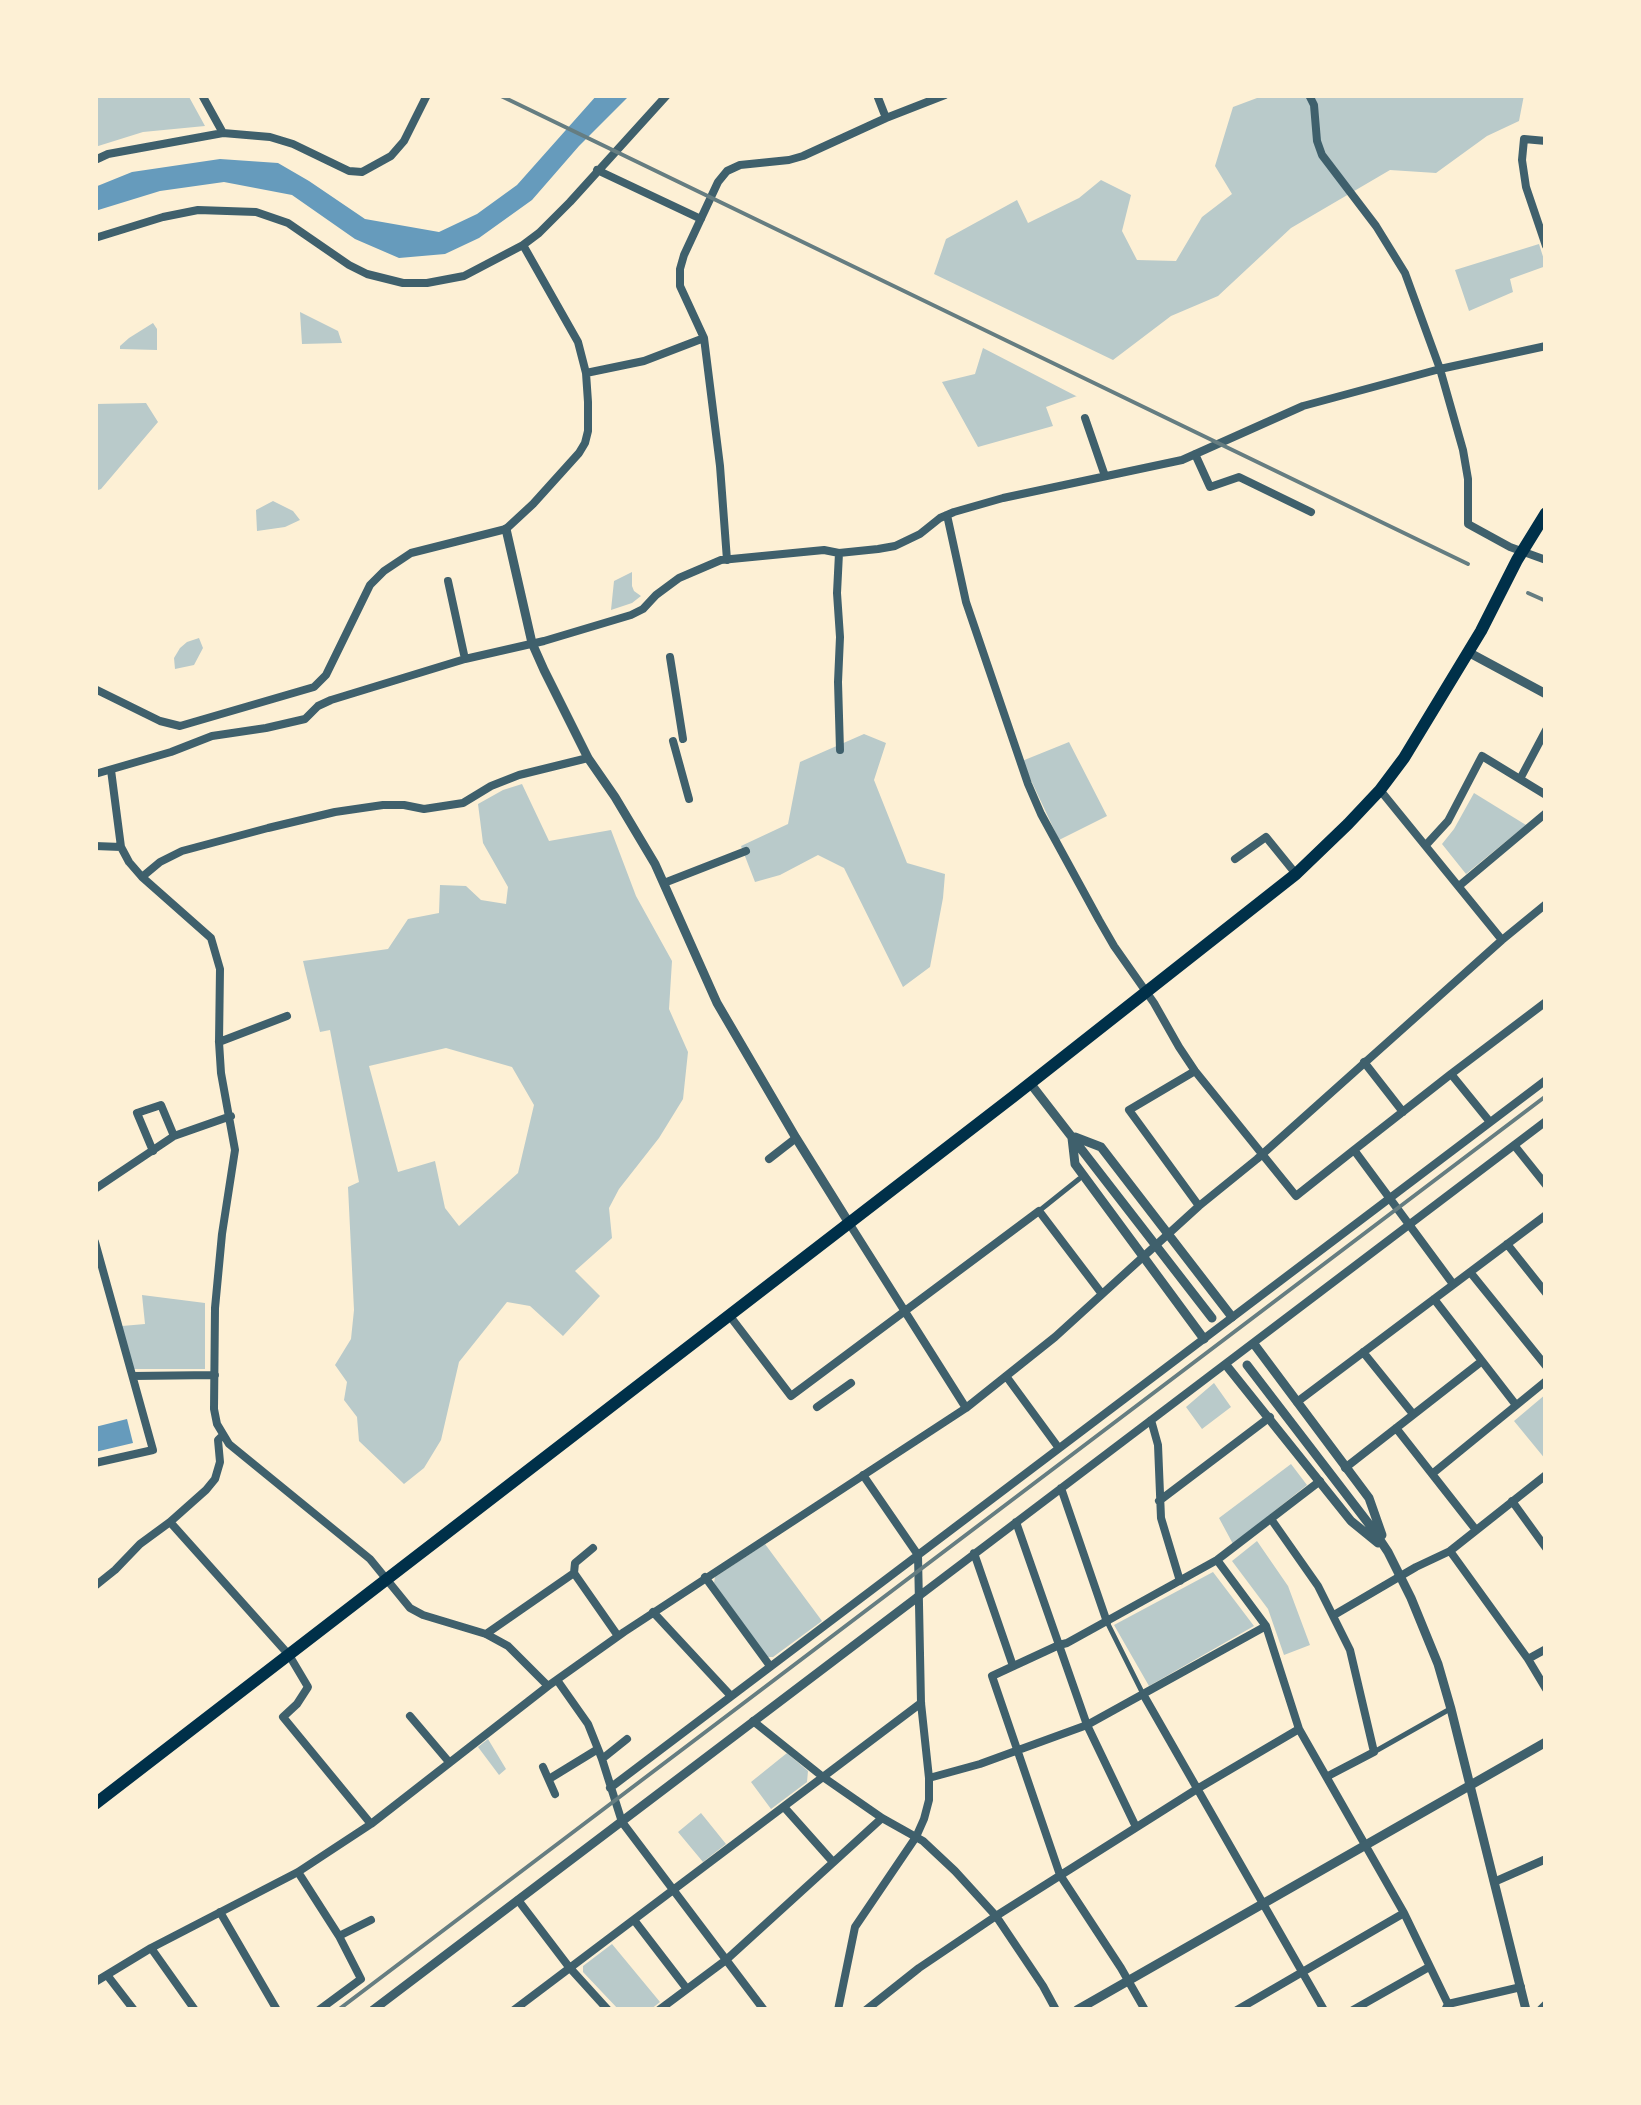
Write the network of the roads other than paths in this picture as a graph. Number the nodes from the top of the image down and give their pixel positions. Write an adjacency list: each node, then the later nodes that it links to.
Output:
1 (202, 95): 8 (street)
2 (427, 95): 8 (street)
3 (667, 95): 11 (street)
4 (877, 95): 7 (street)
5 (944, 95): 7 (street)
6 (1309, 95): 18 (street)
7 (886, 118): 12 (street)
8 (223, 133): 10 (street)
9 (1546, 141): 15 (street)
10 (95, 160)
11 (598, 170): 12 (street); 14 (street)
12 (701, 219): 16 (street)
13 (95, 238): 14 (street)
14 (522, 245): 19 (street)
15 (1546, 246)
16 (704, 338): 19 (street); 29 (street)
17 (1546, 346): 18 (street)
18 (1440, 369): 21 (street); 27 (street)
19 (586, 373): 26 (street)
20 (1084, 418): 22 (street)
21 (1195, 454): 22 (street); 23 (street)
22 (1105, 476): 25 (street)
23 (1311, 512)
24 (1546, 513): 27 (highway)
25 (947, 515): 28 (street); 61 (street)
26 (506, 529): 32 (street); 36 (street)
27 (1523, 551): 30 (street); 33 (highway)
28 (839, 553): 29 (street); 41 (street)
29 (727, 560): 32 (street)
30 (1546, 560)
31 (448, 581): 35 (street)
32 (532, 643): 35 (street); 42 (street)
33 (1468, 652): 37 (street); 46 (highway)
34 (670, 657): 39 (street)
35 (465, 659): 43 (street)
36 (95, 688)
37 (1546, 694)
38 (1546, 730): 45 (street)
39 (684, 739)
40 (673, 741): 48 (street)
41 (840, 750)
42 (588, 758): 56 (street); 57 (street)
43 (112, 770): 44 (street); 52 (street)
44 (95, 774)
45 (1520, 779): 47 (street); 51 (street)
46 (1380, 790): 51 (street); 55 (highway)
47 (1546, 795)
48 (689, 799)
49 (1546, 814): 58 (street)
50 (95, 846): 52 (street)
51 (1426, 846): 58 (street)
52 (122, 847): 56 (street)
53 (746, 851): 57 (street)
54 (1235, 859): 55 (street)
55 (1296, 874): 61 (highway)
56 (142, 876): 64 (street)
57 (664, 883): 76 (street)
58 (1459, 886): 60 (street)
59 (1546, 904): 60 (street)
60 (1502, 940): 65 (street)
61 (1146, 992): 66 (street); 69 (highway)
62 (1546, 1002): 67 (street)
63 (287, 1016): 64 (street)
64 (219, 1042): 71 (street)
65 (1364, 1062): 70 (street); 80 (street)
66 (1194, 1071): 80 (street); 86 (street)
67 (1452, 1074): 70 (street); 73 (street)
68 (1546, 1080): 73 (street)
69 (1030, 1083): 75 (street); 89 (highway)
70 (1404, 1112): 78 (street)
71 (231, 1116): 74 (street); 113 (street)
72 (1546, 1121): 77 (street)
73 (1490, 1122): 85 (street)
74 (174, 1136): 79 (street); 79 (street)
75 (1072, 1136): 91 (street); 94 (street); 103 (street)
76 (796, 1138): 81 (street); 89 (street)
77 (1514, 1145): 83 (street); 90 (street)
78 (1354, 1150): 80 (street); 85 (street)
79 (153, 1151): 84 (street)
80 (1262, 1153): 86 (street)
81 (768, 1159)
82 (1079, 1179): 87 (street)
83 (1546, 1184)
84 (95, 1189)
85 (1389, 1198): 90 (street); 102 (street)
86 (1199, 1206): 91 (street)
87 (1040, 1211): 98 (street); 100 (street)
88 (1546, 1215): 93 (street)
89 (849, 1223): 100 (street); 101 (highway)
90 (1409, 1224): 96 (street); 105 (street)
91 (1165, 1236): 94 (street); 102 (street)
92 (95, 1242): 112 (street)
93 (1507, 1244): 95 (street); 97 (street)
94 (1146, 1254): 98 (street); 104 (street)
95 (1470, 1272): 96 (street); 110 (street)
96 (1454, 1284): 99 (street)
97 (1546, 1293)
98 (1102, 1294): 114 (street)
99 (1434, 1299): 106 (street); 107 (street)
100 (905, 1312): 111 (street); 121 (street)
101 (729, 1315): 111 (street); 151 (highway)
102 (1232, 1317): 104 (street)
103 (1212, 1318)
104 (1204, 1339): 127 (street)
105 (1254, 1344): 109 (street); 118 (street)
106 (1364, 1352): 118 (street); 122 (street)
107 (1482, 1360): 119 (street); 122 (street)
108 (1247, 1364): 144 (street)
109 (1226, 1365): 123 (street); 124 (street)
110 (1546, 1366)
111 (820, 1375): 117 (street)
112 (133, 1376): 113 (street); 128 (street)
113 (215, 1376): 126 (street)
114 (1006, 1376): 121 (street); 127 (street)
115 (1546, 1381): 119 (street)
116 (850, 1383): 117 (street)
117 (834, 1395): 120 (street)
118 (1297, 1402): 129 (street)
119 (1516, 1405): 130 (street)
120 (818, 1407)
121 (966, 1408): 132 (street)
122 (1413, 1414): 125 (street)
123 (1270, 1417): 133 (street); 135 (street)
124 (1151, 1420): 134 (street); 135 (street)
125 (1396, 1428): 129 (street); 130 (street)
126 (223, 1434): 138 (street); 151 (street)
127 (1058, 1448): 146 (street)
128 (95, 1464)
129 (1346, 1468): 144 (street)
130 (1432, 1474): 140 (street)
131 (1546, 1475): 136 (street)
132 (862, 1476): 146 (street); 150 (street)
133 (1320, 1482): 137 (street); 144 (street)
134 (1061, 1488): 139 (street); 157 (street)
135 (1160, 1501): 152 (street)
136 (1512, 1502): 140 (street); 142 (street)
137 (1271, 1519): 147 (street); 156 (street)
138 (170, 1522): 153 (street); 163 (street)
139 (1016, 1522): 145 (street); 161 (street)
140 (1476, 1530): 143 (street)
141 (593, 1548): 148 (street)
142 (1546, 1548)
143 (1450, 1551): 149 (street); 164 (street)
144 (1388, 1552): 149 (street)
145 (974, 1554): 154 (street); 166 (street)
146 (918, 1555): 154 (street); 165 (street)
147 (1217, 1560): 152 (street); 158 (street)
148 (574, 1573): 159 (street); 160 (street)
149 (1400, 1576): 156 (street); 173 (street)
150 (705, 1577): 155 (street); 165 (street)
151 (387, 1579): 159 (street); 163 (highway)
152 (1180, 1581): 157 (street)
153 (95, 1586)
154 (919, 1596): 172 (street); 175 (street)
155 (653, 1612): 160 (street); 171 (street)
156 (1334, 1614): 181 (street)
157 (1107, 1622): 161 (street); 170 (street)
158 (1266, 1626): 170 (street); 177 (street)
159 (486, 1634): 168 (street)
160 (618, 1636): 167 (street)
161 (1059, 1644): 166 (street); 176 (street)
162 (1546, 1649): 164 (street)
163 (289, 1655): 193 (highway); 197 (street)
164 (1528, 1659): 169 (street)
165 (770, 1666): 171 (street)
166 (1013, 1666): 180 (street)
167 (557, 1680): 168 (street); 182 (street)
168 (548, 1686): 183 (street)
169 (1546, 1689)
170 (1143, 1694): 176 (street); 191 (street)
171 (731, 1696): 190 (street)
172 (920, 1703): 186 (street); 187 (street)
173 (1451, 1709): 181 (street); 189 (street)
174 (410, 1716): 183 (street)
175 (753, 1721): 186 (street); 196 (street)
176 (1087, 1726): 180 (street); 198 (street)
177 (1300, 1728): 185 (street); 191 (street)
178 (627, 1739): 182 (street)
179 (1546, 1742): 189 (street)
180 (1018, 1750): 187 (street); 204 (street)
181 (1374, 1752): 185 (street)
182 (600, 1754): 188 (street); 190 (street)
183 (449, 1762): 197 (street)
184 (543, 1767): 188 (street)
185 (1328, 1776): 200 (street)
186 (823, 1777): 194 (street); 195 (street)
187 (928, 1778): 199 (street)
188 (549, 1779): 192 (street)
189 (1470, 1785): 200 (street); 205 (street)
190 (610, 1788): 196 (street)
191 (1198, 1789): 198 (street); 208 (street)
192 (555, 1794)
193 (95, 1804)
194 (784, 1806): 202 (street); 206 (street)
195 (882, 1818): 199 (street); 202 (street)
196 (622, 1822): 206 (street); 207 (street)
197 (371, 1824): 203 (street)
198 (1136, 1827): 204 (street)
199 (916, 1837): 211 (street); 236 (street)
200 (1366, 1844): 208 (street); 210 (street)
201 (1546, 1859): 205 (street)
202 (834, 1862): 216 (street)
203 (298, 1872): 209 (street); 214 (street)
204 (1060, 1875): 211 (street); 221 (street)
205 (1494, 1882): 223 (street)
206 (673, 1890): 213 (street); 216 (street)
207 (518, 1900): 218 (street); 231 (street)
208 (1263, 1904): 219 (street); 221 (street)
209 (220, 1912): 215 (street); 229 (street)
210 (1404, 1913): 217 (street); 219 (street)
211 (996, 1916): 237 (street); 238 (street)
212 (371, 1920): 214 (street)
213 (634, 1920): 218 (street); 224 (street)
214 (339, 1936): 230 (street)
215 (151, 1948): 220 (street); 228 (street)
216 (726, 1960): 224 (street); 235 (street)
217 (1429, 1966): 226 (street); 243 (street)
218 (570, 1968): 232 (street); 233 (street)
219 (1302, 1972): 241 (street); 242 (street)
220 (107, 1975): 222 (street); 227 (street)
221 (1128, 1980): 239 (street); 240 (street)
222 (95, 1982)
223 (1521, 1988): 226 (street); 244 (street)
224 (687, 1989): 234 (street)
225 (1546, 2004): 245 (street)
226 (1446, 2007)
227 (134, 2010)
228 (195, 2010)
229 (277, 2010)
230 (318, 2010)
231 (373, 2010)
232 (514, 2010)
233 (608, 2010)
234 (659, 2010)
235 (764, 2010)
236 (838, 2010)
237 (866, 2010)
238 (1056, 2010)
239 (1078, 2010)
240 (1145, 2010)
241 (1236, 2010)
242 (1324, 2010)
243 (1354, 2010)
244 (1526, 2010)
245 (1540, 2010)

